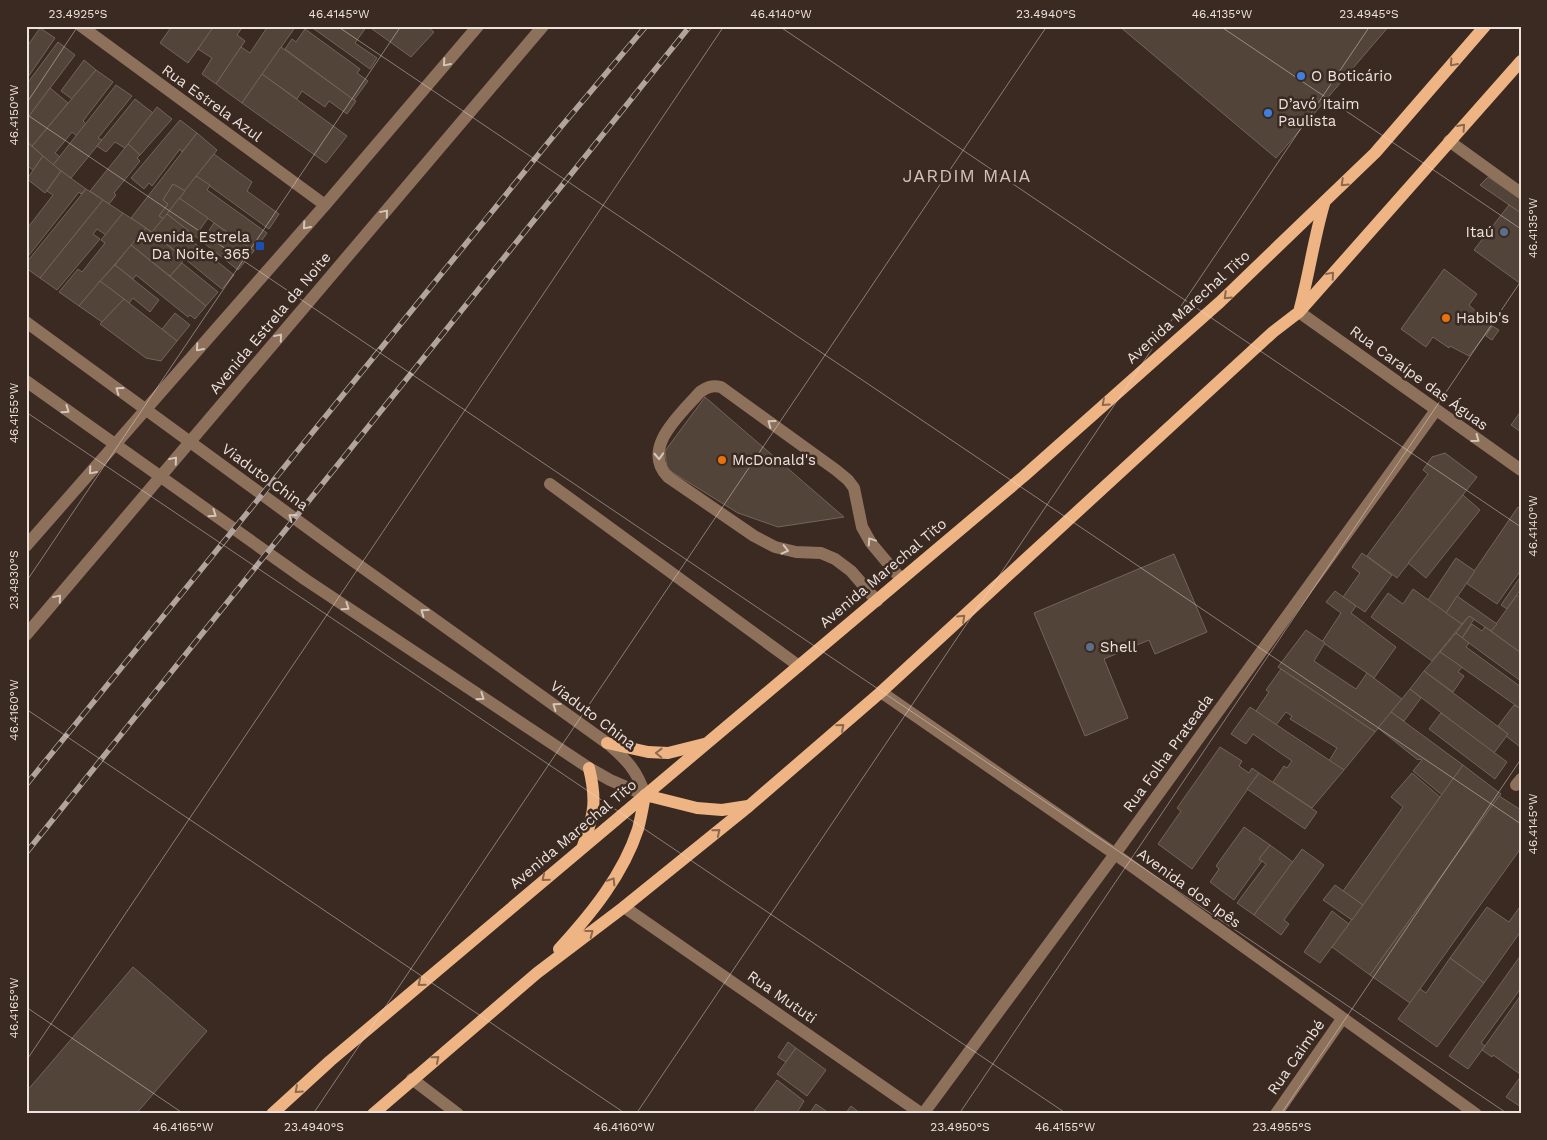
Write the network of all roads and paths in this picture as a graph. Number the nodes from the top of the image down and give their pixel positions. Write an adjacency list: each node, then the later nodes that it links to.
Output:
1 (80, 26): 9 (street, Rua Estrela Azul)
2 (478, 26): 9 (street, one-way to 9)
3 (1485, 26): 8 (main road, Avenida Marechal Tito, one-way to 8)
4 (537, 28): 19 (street, Avenida Estrela da Noite, one-way to 4)
5 (1521, 61): 6 (main road, one-way to 5)
6 (1449, 141): 7 (street); 10 (main road, one-way to 6)
7 (1521, 193)
8 (1324, 201): 10 (main road); 17 (main road, Avenida Marechal Tito, one-way to 17)
9 (324, 205): 16 (street, one-way to 16)
10 (1299, 312): 13 (street, Rua Caraípe das Águas); 21 (main road, one-way to 10)
11 (26, 322): 22 (street, Viaduto China, one-way to 11)
12 (26, 381): 24 (street, one-way to 24)
13 (1436, 410): 14 (street, Rua Caraípe das Águas, one-way to 14); 28 (street, Rua Folha Prateada)
14 (1521, 470)
15 (550, 484): 20 (street)
16 (26, 546)
17 (901, 579): 18 (main road, Avenida Marechal Tito); 18 (street, one-way to 18)
18 (877, 601): 20 (main road, Avenida Marechal Tito)
19 (26, 635)
20 (799, 666): 23 (main road, Avenida Marechal Tito)
21 (881, 692): 26 (main road, one-way to 21); 28 (street, Avenida dos Ipês)
22 (607, 742): 23 (main road, one-way to 22); 25 (street, Viaduto China)
23 (706, 744): 25 (main road, Avenida Marechal Tito)
24 (589, 768): 25 (street); 27 (main road)
25 (645, 795): 26 (main road); 27 (main road, Avenida Marechal Tito); 30 (main road, one-way to 25)
26 (749, 806): 29 (main road, one-way to 26)
27 (582, 847): 33 (main road, Avenida Marechal Tito, one-way to 33)
28 (1115, 854): 31 (street, Avenida dos Ipês); 36 (street, Rua Folha Prateada)
29 (624, 907): 30 (main road, one-way to 29); 36 (street, Rua Mututi)
30 (537, 973): 32 (main road, one-way to 30)
31 (1342, 1019): 37 (street, Rua Caimbé); 38 (street, Avenida dos Ipês)
32 (412, 1079): 34 (main road); 35 (street)
33 (272, 1114)
34 (373, 1114)
35 (458, 1114)
36 (922, 1114)
37 (1276, 1114)
38 (1476, 1114)

